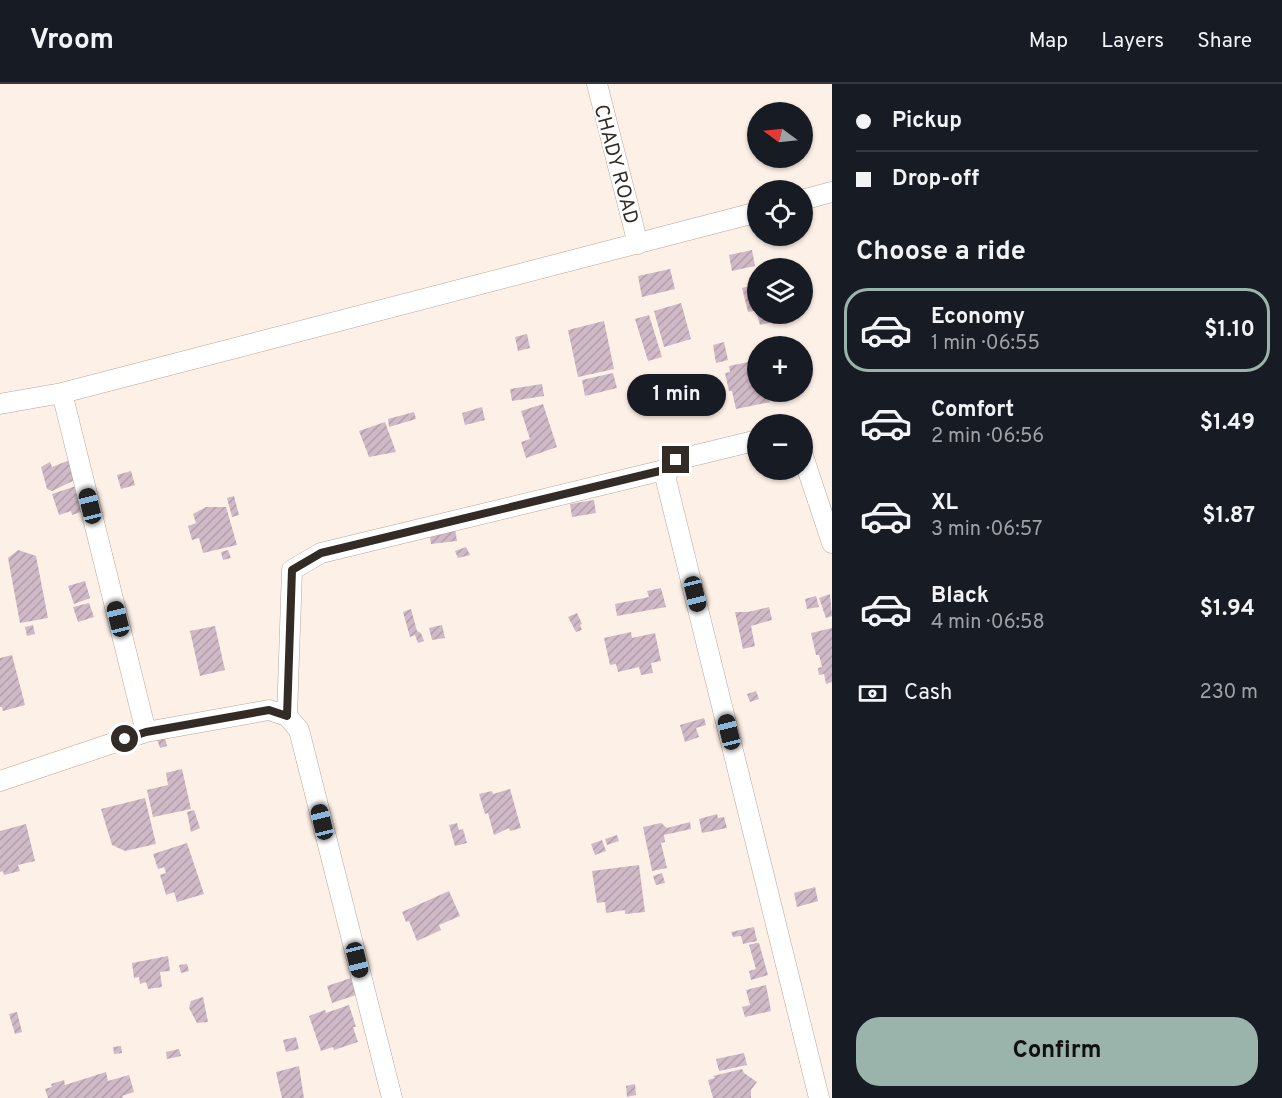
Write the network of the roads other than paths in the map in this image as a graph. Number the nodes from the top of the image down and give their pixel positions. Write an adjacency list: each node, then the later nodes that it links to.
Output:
1 (597, 84): 5 (street, CHADY ROAD)
2 (832, 192): 3 (street)
3 (813, 197)
4 (747, 215): 5 (street)
5 (638, 244): 6 (street)
6 (62, 393): 7 (street); 13 (street)
7 (0, 404)
8 (747, 443): 9 (street)
9 (668, 469): 12 (street); 16 (street)
10 (811, 480): 11 (street)
11 (832, 543)
12 (287, 716): 13 (street); 15 (street)
13 (146, 732): 14 (street)
14 (0, 780)
15 (392, 1098)
16 (819, 1098)

